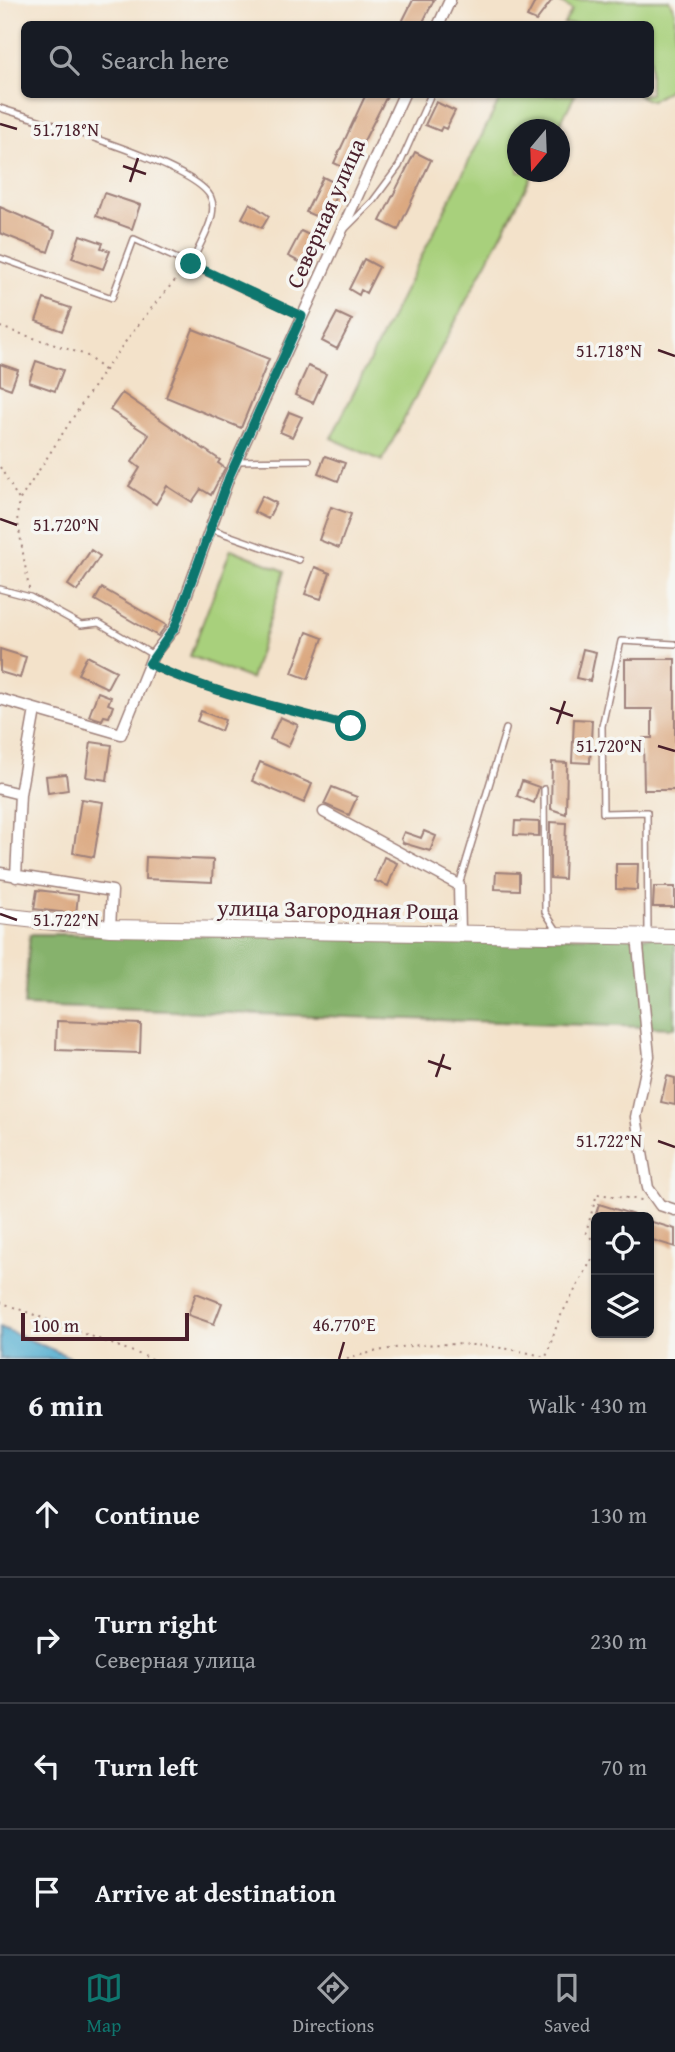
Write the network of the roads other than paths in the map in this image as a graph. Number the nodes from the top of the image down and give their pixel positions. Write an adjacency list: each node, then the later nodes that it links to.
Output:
1 (450, 0): 2 (street)
2 (442, 21)
3 (402, 98): 6 (street, Северная улица)
4 (429, 98): 6 (lane)
5 (0, 108): 8 (lane)
6 (337, 238): 9 (street, Северная улица)
7 (0, 258): 8 (lane)
8 (191, 264): 9 (lane)
9 (302, 316): 11 (street, Северная улица)
10 (309, 460): 11 (lane)
11 (236, 461): 12 (street, Северная улица)
12 (211, 529): 13 (lane); 16 (street, Северная улица)
13 (299, 560)
14 (0, 589): 16 (lane)
15 (675, 644): 32 (lane)
16 (151, 659): 18 (street, Северная улица); 19 (lane)
17 (0, 699): 18 (street)
18 (35, 710): 23 (street)
19 (351, 726)
20 (506, 729): 27 (lane)
21 (0, 789): 23 (street)
22 (544, 789): 31 (lane)
23 (20, 794): 26 (street)
24 (324, 812): 27 (street)
25 (0, 873): 26 (street)
26 (16, 877): 29 (street)
27 (459, 885): 30 (street)
28 (0, 916): 29 (street, улица Загородная Роща)
29 (110, 928): 30 (street, улица Загородная Роща)
30 (460, 933): 31 (street, улица Загородная Роща)
31 (559, 935): 32 (street, улица Загородная Роща)
32 (643, 936): 33 (street, улица Загородная Роща); 34 (street)
33 (675, 937)
34 (675, 1210)

